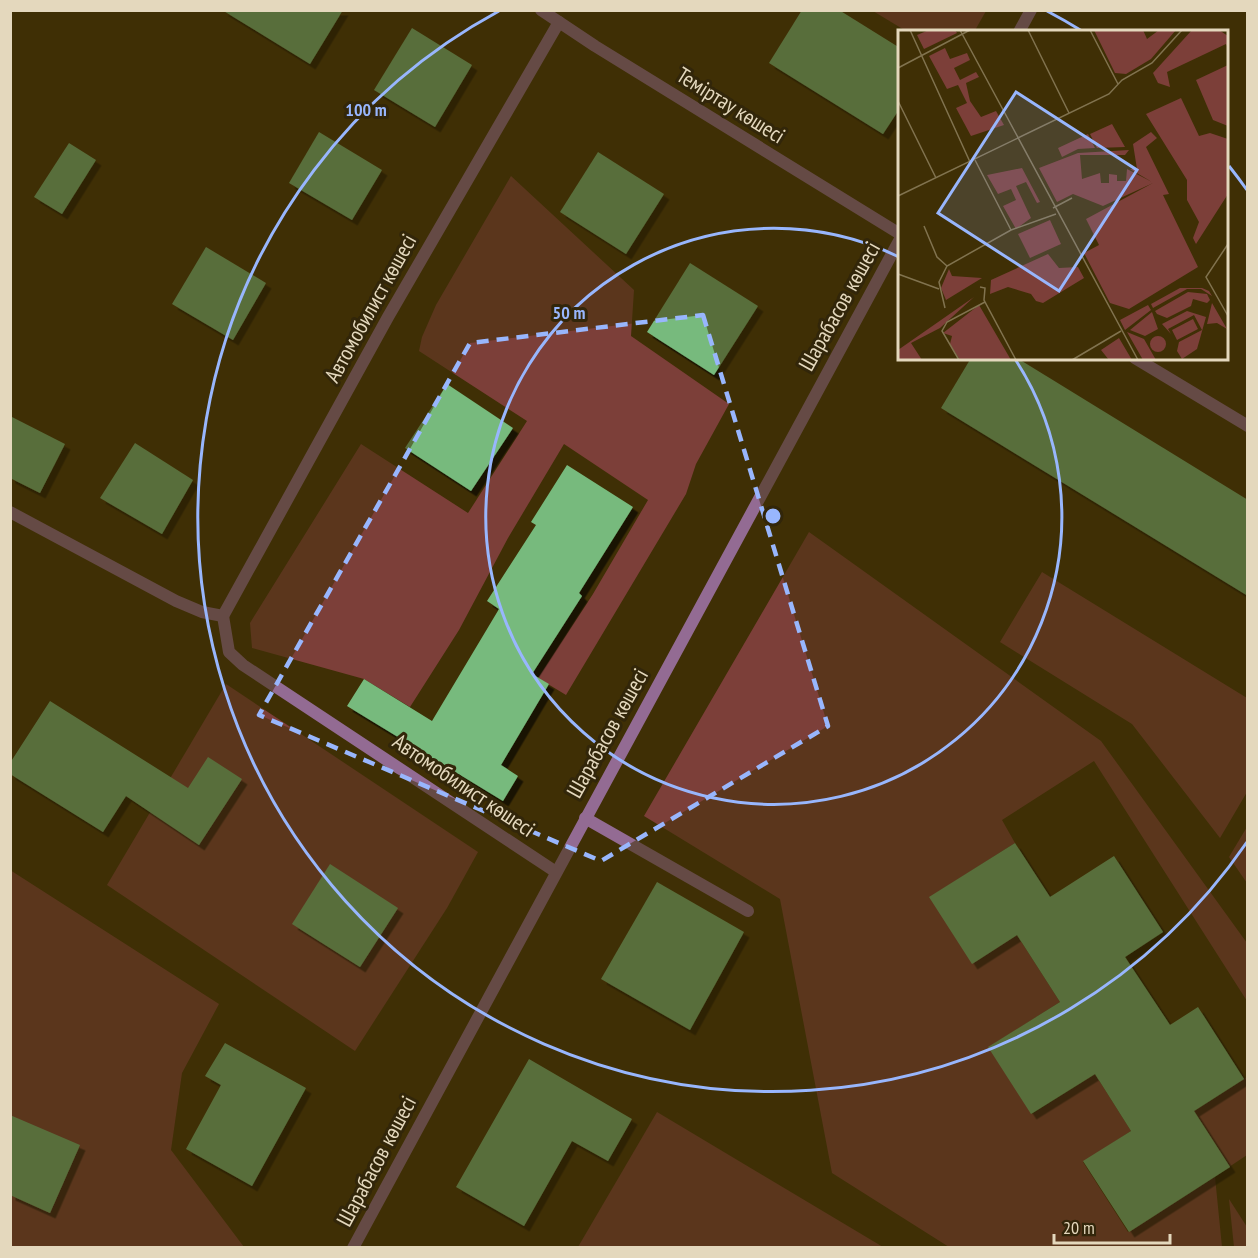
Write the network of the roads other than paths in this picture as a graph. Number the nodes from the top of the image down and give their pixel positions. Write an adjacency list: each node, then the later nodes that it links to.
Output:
1 (541, 10): 3 (street, Теміртау көшесі)
2 (1031, 10): 4 (street)
3 (559, 22): 5 (street, Теміртау көшесі); 10 (street, Автомобилист көшесі)
4 (1020, 30)
5 (898, 233)
6 (898, 243): 11 (street, Шарабасов көшесі)
7 (1138, 360): 8 (street)
8 (1248, 426)
9 (10, 512): 10 (street)
10 (223, 616): 12 (street, Автомобилист көшесі)
11 (585, 818): 12 (street, Шарабасов көшесі); 13 (street)
12 (556, 872): 14 (street, Шарабасов көшесі)
13 (748, 911)
14 (353, 1248)

